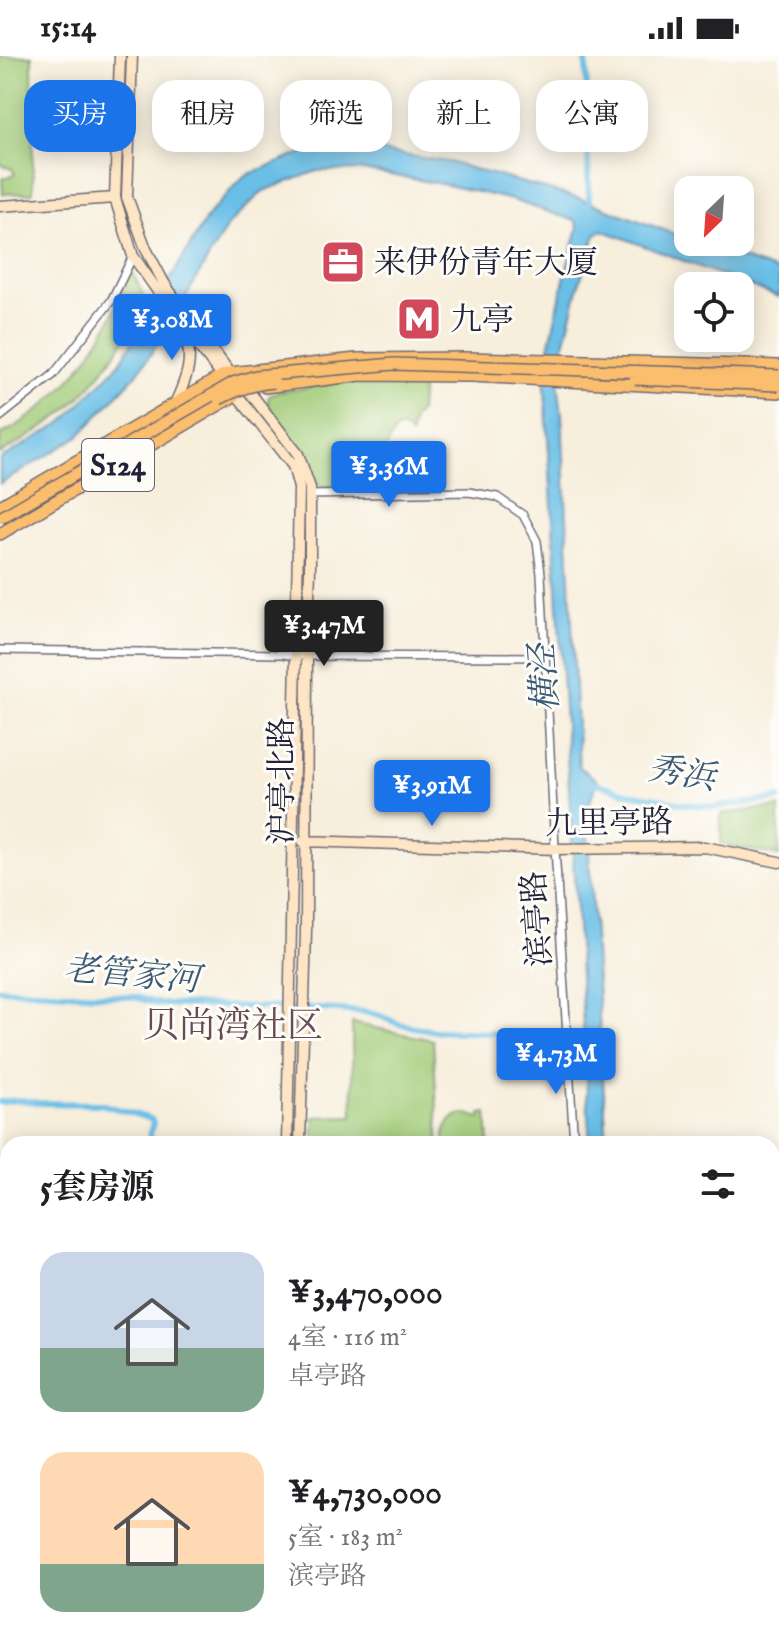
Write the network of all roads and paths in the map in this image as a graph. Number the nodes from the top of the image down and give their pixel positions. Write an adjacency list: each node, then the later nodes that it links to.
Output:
1 (120, 56): 3 (street)
2 (132, 56): 6 (street)
3 (115, 198): 4 (street); 5 (street)
4 (0, 206)
5 (133, 256): 6 (street); 16 (street)
6 (161, 287): 7 (street)
7 (181, 316): 9 (street); 15 (street)
8 (779, 366): 9 (main road, S124)
9 (226, 375): 12 (street, 沪亭北路); 14 (street, 沪亭北路); 15 (main road, S124)
10 (779, 376): 19 (main road, bridge)
11 (779, 385): 20 (main road, bridge)
12 (248, 390): 13 (main road, S124); 14 (main road, S124); 17 (street, 沪亭北路)
13 (779, 392)
14 (236, 395): 17 (street, 沪亭北路); 21 (main road, S124)
15 (175, 404): 18 (main road, S124)
16 (0, 417)
17 (304, 494): 23 (street, 沪亭北路); 24 (street, 沪亭北路); 25 (street, 滨亭路)
18 (0, 506)
19 (0, 518)
20 (0, 525)
21 (0, 534)
22 (0, 650): 23 (street)
23 (295, 656): 24 (street); 26 (street, 沪亭北路)
24 (307, 656): 25 (street); 27 (street, 沪亭北路)
25 (544, 657): 28 (street, 滨亭路)
26 (294, 840): 27 (street, 九里亭路); 30 (street, 沪亭北路)
27 (307, 841): 28 (street, 九里亭路); 31 (street, 沪亭北路)
28 (555, 849): 29 (street, 九里亭路); 32 (street, 滨亭路)
29 (779, 862)
30 (287, 1136)
31 (300, 1136)
32 (574, 1136)

